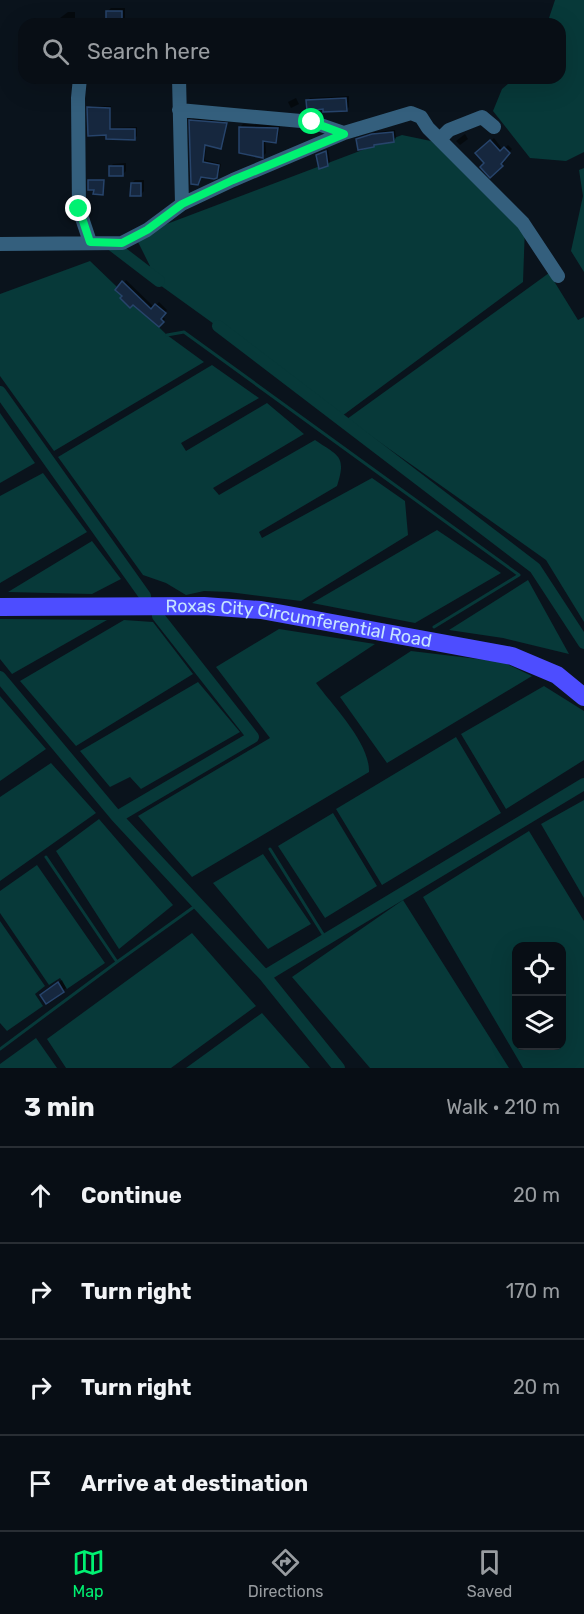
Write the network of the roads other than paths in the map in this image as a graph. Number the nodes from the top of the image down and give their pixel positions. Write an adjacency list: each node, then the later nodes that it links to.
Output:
1 (79, 84): 8 (street)
2 (179, 84): 3 (street)
3 (179, 110): 5 (street); 7 (street)
4 (494, 127): 6 (street)
5 (344, 134): 6 (street); 7 (street)
6 (440, 140): 10 (street)
7 (182, 204): 8 (street)
8 (90, 242): 9 (street)
9 (0, 244)
10 (558, 276)
11 (0, 607): 12 (main road, Roxas City Circumferential Road)
12 (584, 697)

